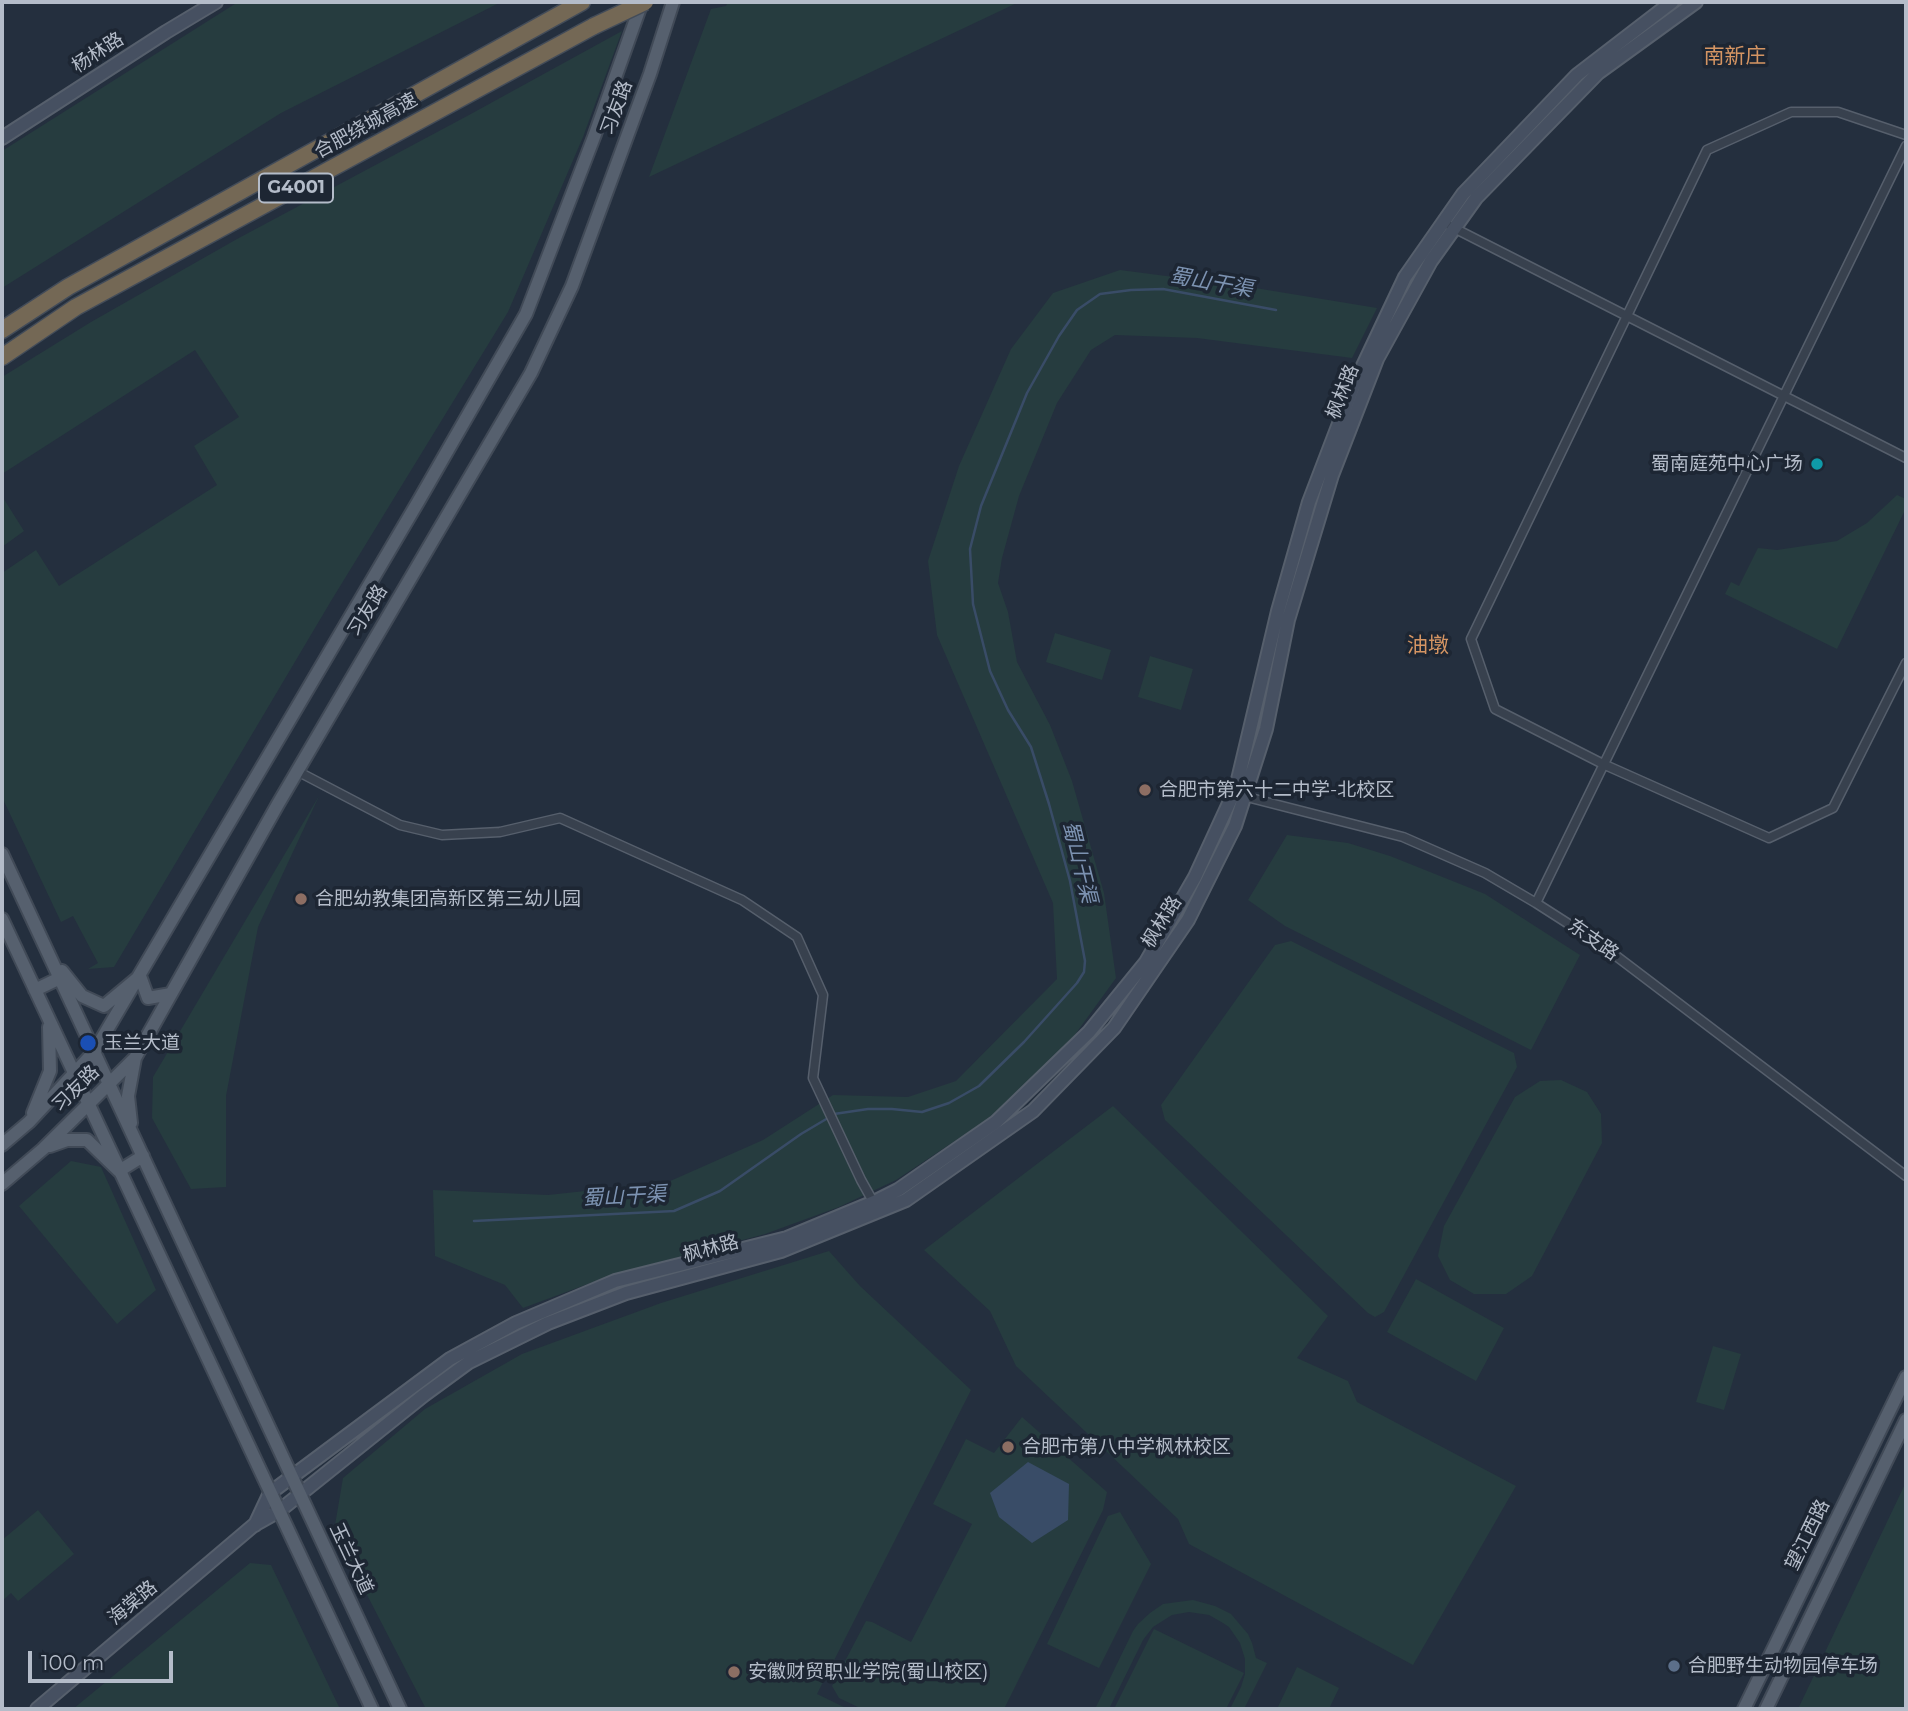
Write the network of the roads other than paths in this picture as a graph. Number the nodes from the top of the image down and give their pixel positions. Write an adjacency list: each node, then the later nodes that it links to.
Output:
1 (216, 2): 8 (main road, 杨林路)
2 (582, 2): 12 (highway, 合肥绕城高速 / G4001)
3 (643, 2): 13 (highway, 合肥绕城高速 / G4001, bridge); 24 (main road, 习友路)
4 (673, 2): 18 (main road, 习友路)
5 (1672, 2): 10 (main road, 枫林路)
6 (1696, 2): 10 (main road, 枫林路)
7 (1906, 135): 11 (street)
8 (2, 138)
9 (1906, 146): 14 (street)
10 (1449, 225): 11 (street); 19 (main road, 枫林路)
11 (1626, 316): 14 (street); 17 (street)
12 (2, 330)
13 (2, 357)
14 (1784, 397): 15 (street); 17 (street)
15 (1906, 458)
16 (1906, 663): 17 (street)
17 (1603, 764): 21 (street)
18 (297, 772): 27 (main road, 习友路); 42 (street)
19 (1239, 796): 21 (street, 东支路); 42 (main road, 枫林路)
20 (2, 854): 23 (main road, 玉兰大道)
21 (1536, 902): 40 (street, 东支路)
22 (2, 919): 26 (main road)
23 (49, 955): 24 (main road); 25 (main road, 玉兰大道)
24 (140, 976): 27 (main road); 29 (main road, 习友路)
25 (60, 978): 26 (main road); 29 (main road, 玉兰大道)
26 (35, 989): 28 (main road)
27 (171, 994): 30 (main road, 习友路)
28 (49, 1019): 31 (main road); 34 (main road)
29 (94, 1052): 31 (main road, 习友路); 32 (main road, 玉兰大道)
30 (135, 1058): 32 (main road, 习友路); 35 (main road)
31 (74, 1074): 33 (main road); 34 (main road, 习友路)
32 (109, 1084): 33 (main road, 习友路); 35 (main road, 玉兰大道)
33 (88, 1104): 37 (main road, 习友路); 39 (main road)
34 (29, 1122): 36 (main road, 习友路)
35 (132, 1134): 38 (main road, 玉兰大道)
36 (2, 1145)
37 (43, 1149): 39 (main road); 41 (main road, 习友路)
38 (142, 1156): 39 (main road); 45 (main road, 玉兰大道)
39 (119, 1171): 46 (main road)
40 (1906, 1176)
41 (2, 1184)
42 (876, 1206): 45 (main road, 枫林路); 47 (main road, 枫林路)
43 (1906, 1377): 53 (main road, 望江西路)
44 (1906, 1420): 54 (main road, 望江西路)
45 (292, 1476): 46 (main road, 枫林路); 47 (main road, 玉兰大道)
46 (270, 1493): 48 (main road); 49 (main road, 海棠路)
47 (300, 1494): 48 (main road, 枫林路); 52 (main road, 玉兰大道)
48 (279, 1511): 49 (main road, 海棠路); 51 (main road)
49 (254, 1525): 50 (main road, 海棠路)
50 (37, 1709)
51 (372, 1709)
52 (400, 1709)
53 (1744, 1709)
54 (1766, 1709)

